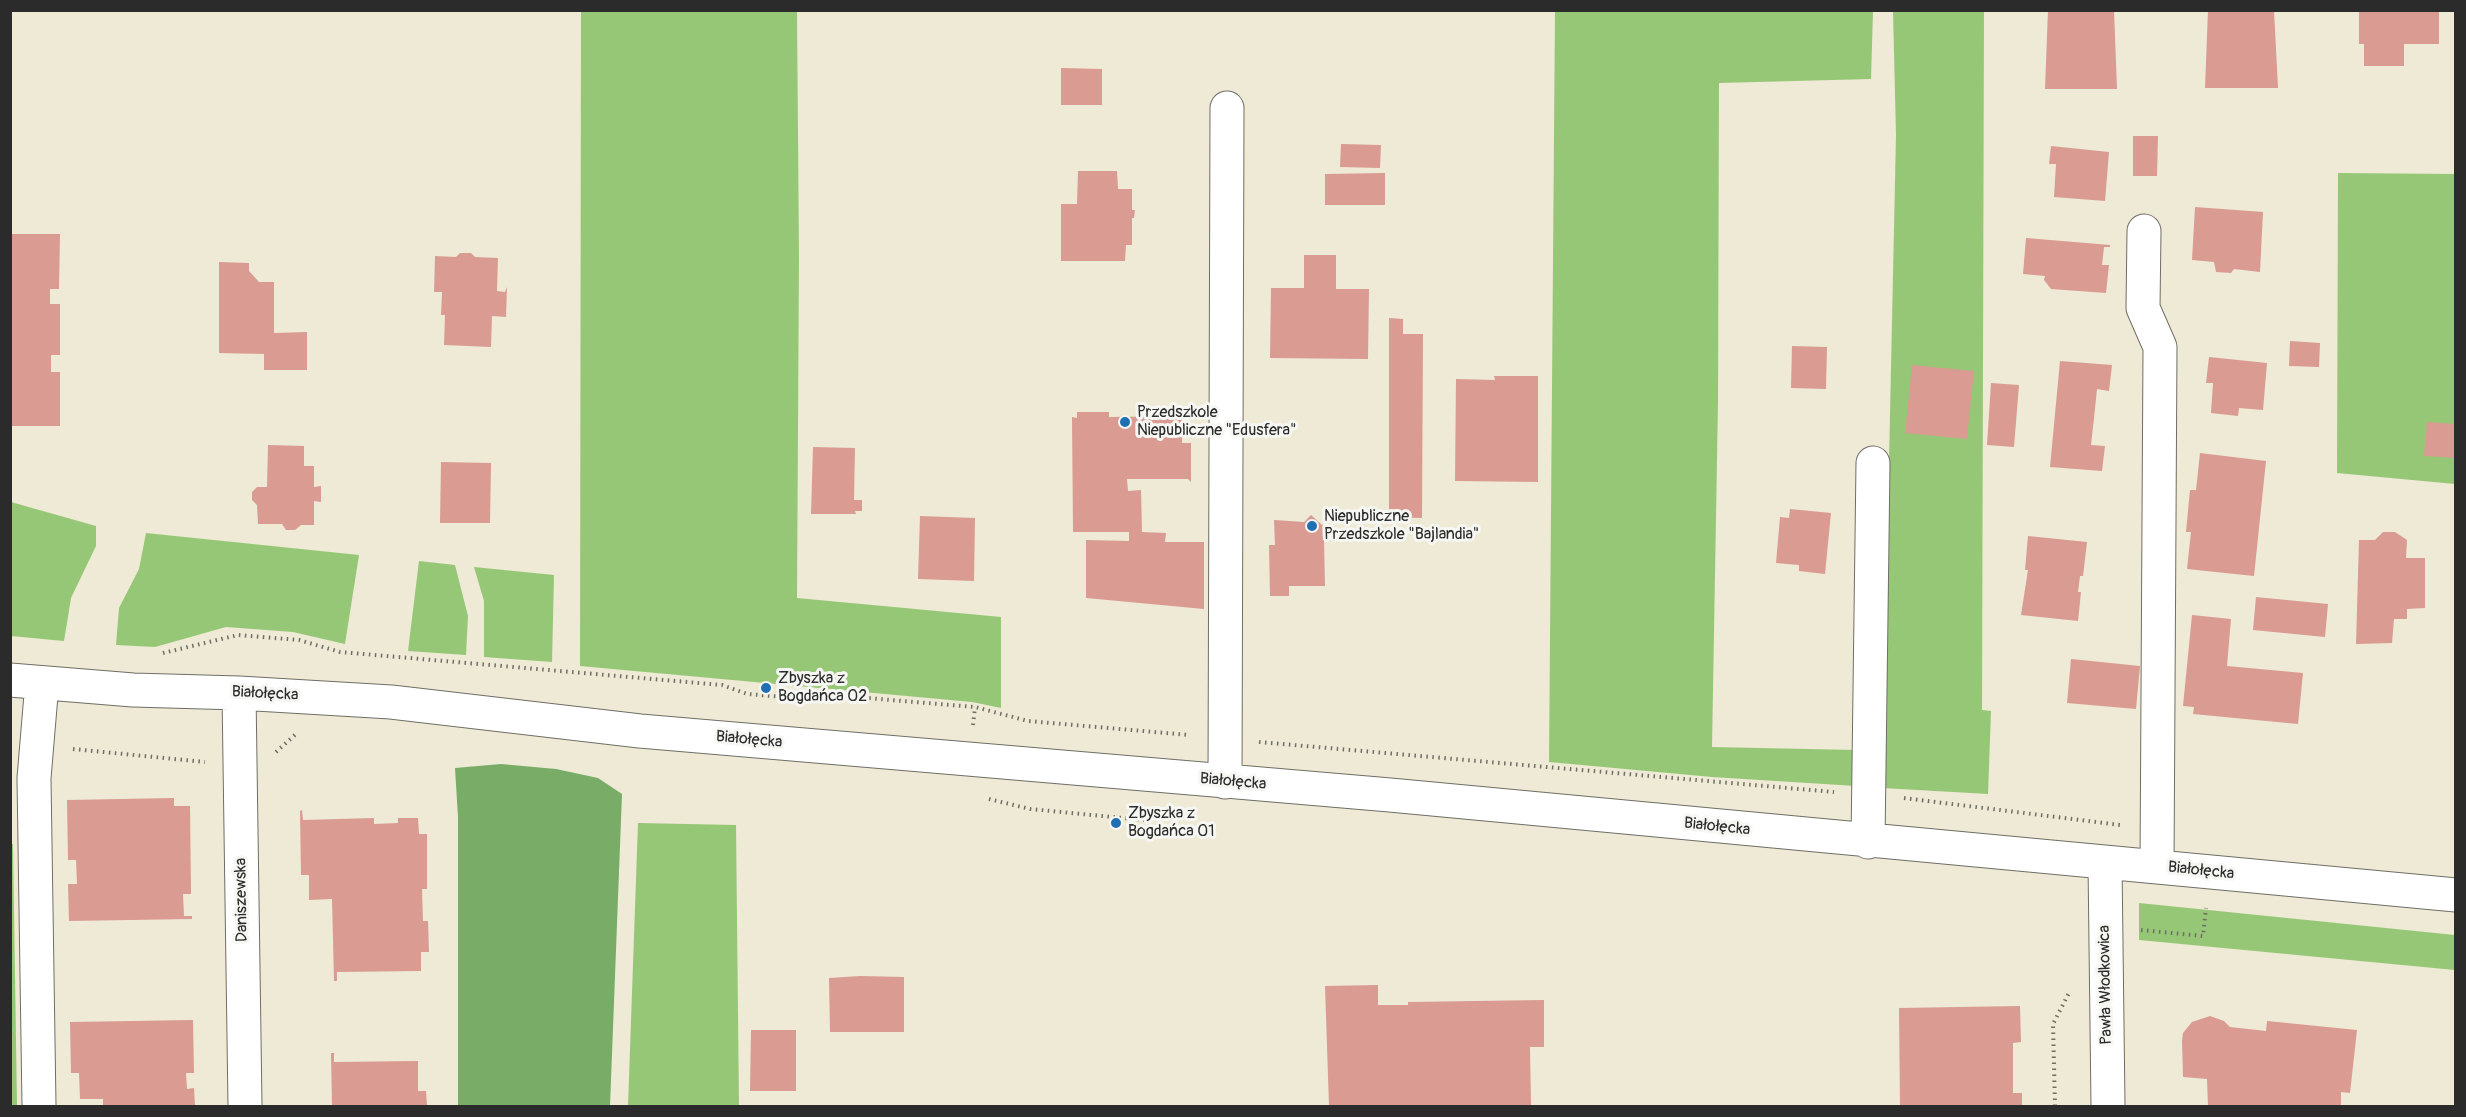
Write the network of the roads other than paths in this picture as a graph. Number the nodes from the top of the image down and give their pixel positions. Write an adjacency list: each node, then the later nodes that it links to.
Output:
1 (1227, 108): 7 (street)
2 (2144, 231): 10 (street)
3 (1873, 463): 8 (street)
4 (10, 680): 5 (street, Białołęcka)
5 (42, 683): 6 (street, Białołęcka); 12 (street)
6 (239, 693): 7 (street, Białołęcka); 13 (street, Daniszewska)
7 (1225, 782): 8 (street, Białołęcka)
8 (1868, 842): 9 (street, Białołęcka)
9 (2105, 862): 10 (street, Białołęcka); 14 (street, Pawła Włodkowica)
10 (2157, 867): 11 (street, Białołęcka)
11 (2456, 896)
12 (39, 1107)
13 (245, 1107)
14 (2108, 1107)

